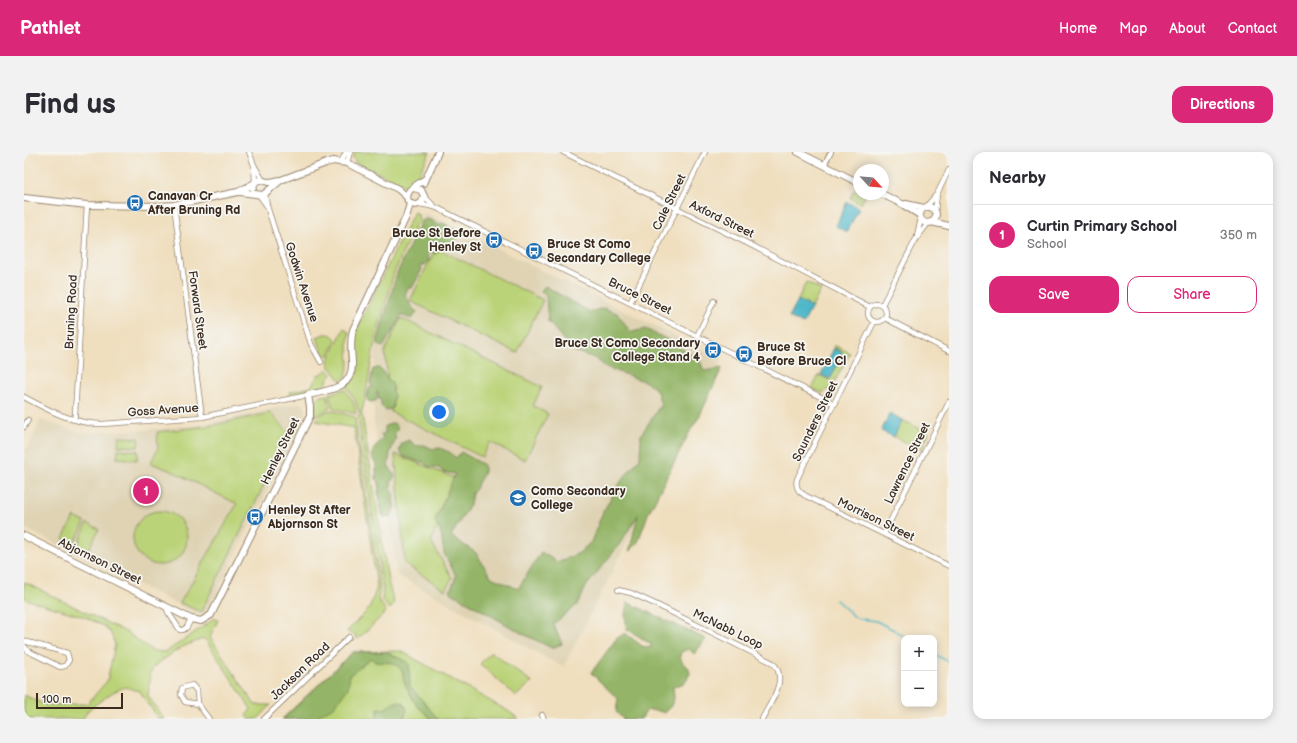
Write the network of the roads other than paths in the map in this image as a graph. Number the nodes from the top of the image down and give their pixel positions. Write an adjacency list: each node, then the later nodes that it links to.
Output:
1 (249, 152): 10 (street)
2 (346, 152): 9 (street)
3 (350, 152): 9 (street)
4 (438, 152): 15 (street)
5 (563, 152): 31 (street, Axford Street)
6 (705, 152): 31 (street, Cale Street)
7 (798, 152): 11 (street)
8 (830, 152): 11 (street)
9 (344, 162): 14 (street); 19 (street)
10 (254, 165): 13 (street); 17 (street)
11 (824, 165): 16 (street)
12 (949, 170): 22 (street)
13 (265, 180): 14 (street); 17 (street); 20 (street)
14 (281, 180): 20 (street)
15 (424, 180): 19 (street); 21 (street)
16 (853, 180)
17 (254, 183): 18 (street); 20 (street)
18 (238, 192): 20 (street); 27 (street)
19 (410, 192): 21 (street); 25 (street)
20 (262, 193): 45 (street, Godwin Avenue)
21 (424, 194): 25 (street); 29 (street, Bruce Street)
22 (937, 194): 30 (street); 32 (street)
23 (24, 198): 28 (street)
24 (889, 198): 26 (street)
25 (415, 204): 29 (street, Bruce Street); 46 (street)
26 (902, 204): 30 (street); 33 (street)
27 (174, 205): 28 (street); 50 (street, Forward Street)
28 (88, 206): 52 (street, Bruning Road)
29 (435, 207): 38 (street, Bruce Street)
30 (925, 207): 32 (street); 33 (street)
31 (677, 209): 38 (street, Cale Street); 40 (street, Axford Street)
32 (935, 214): 34 (street); 35 (street)
33 (920, 217): 34 (street); 36 (street)
34 (930, 222): 35 (street); 36 (street)
35 (949, 226)
36 (916, 239): 39 (street)
37 (714, 301): 43 (street)
38 (630, 303): 43 (street, Bruce Street)
39 (882, 305): 40 (street); 41 (street)
40 (870, 307): 42 (street)
41 (885, 318): 42 (street); 44 (street)
42 (874, 322): 49 (street, Saunders Street)
43 (697, 336): 49 (street, Bruce Street)
44 (949, 351)
45 (321, 362)
46 (308, 395): 50 (street, Goss Avenue); 61 (street, Henley Street)
47 (24, 397): 52 (street, Goss Avenue)
48 (949, 402): 55 (street, Lawrence Street)
49 (835, 404): 54 (street, Saunders Street)
50 (202, 417): 52 (street, Goss Avenue)
51 (28, 420): 53 (street)
52 (74, 420)
53 (24, 427)
54 (797, 486): 55 (street, Morrison Street)
55 (884, 534): 57 (street, Morrison Street)
56 (24, 536): 59 (street, Abjornson Street)
57 (949, 566)
58 (618, 590): 68 (street, McNabb Loop)
59 (166, 606): 60 (street, Abjornson Street); 60 (street)
60 (191, 619): 61 (street, Abjornson Street)
61 (201, 621)
62 (349, 637): 67 (street, Jackson Road)
63 (24, 641): 64 (street)
64 (24, 646)
65 (198, 704): 65 (street); 66 (street)
66 (209, 719)
67 (264, 719)
68 (762, 719)

